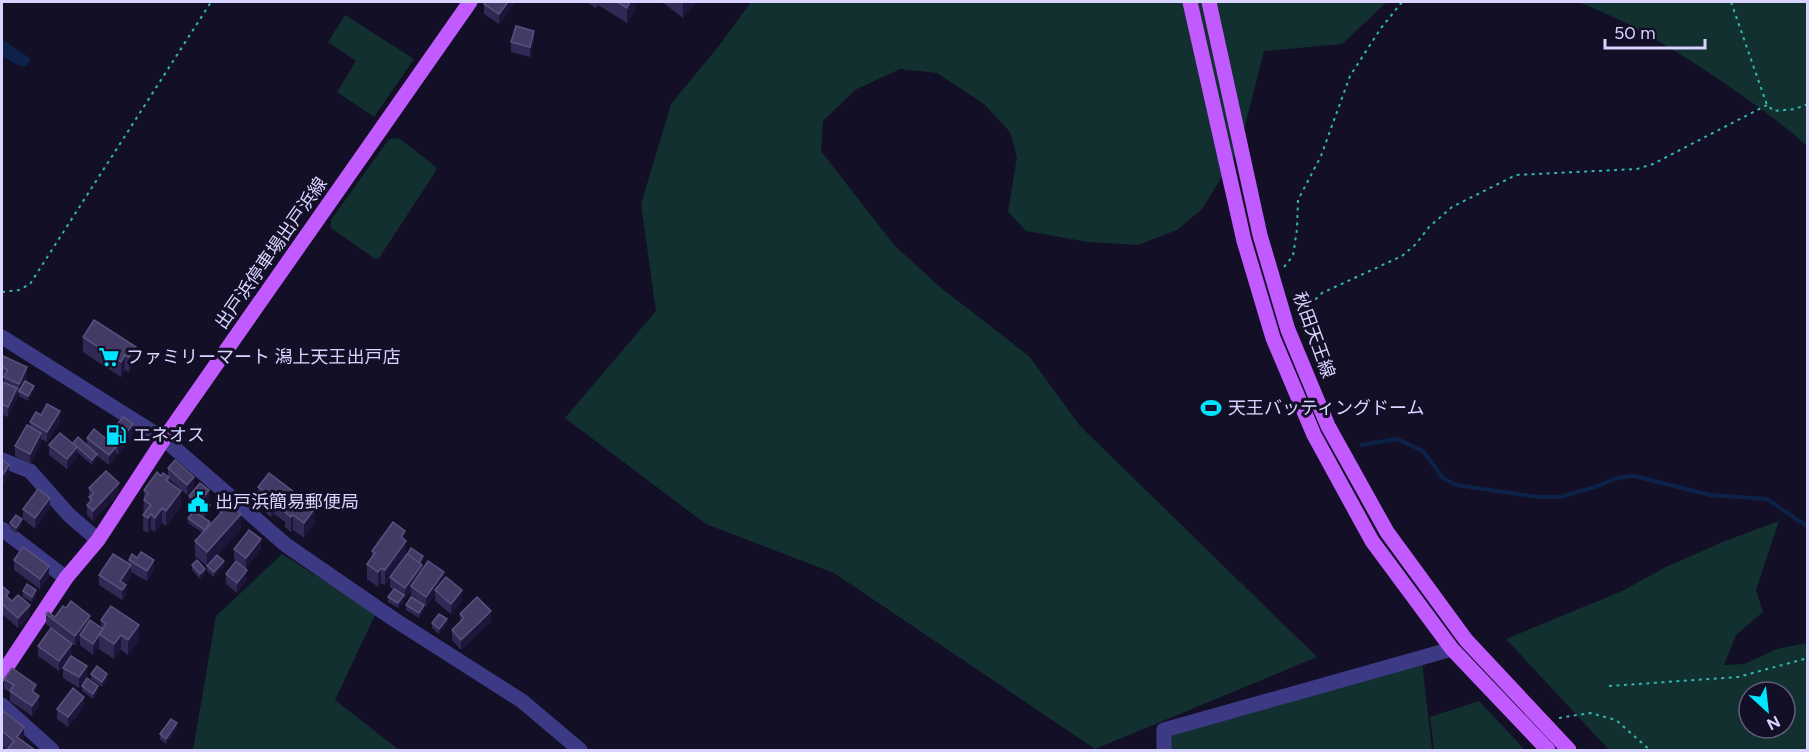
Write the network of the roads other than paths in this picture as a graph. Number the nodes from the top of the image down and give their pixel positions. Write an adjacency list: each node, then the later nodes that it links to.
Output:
1 (470, 2): 5 (main road, 出戸浜停車場出戸浜線)
2 (1190, 2): 10 (main road, 秋田天王線)
3 (1209, 2): 17 (main road, 秋田天王線)
4 (2, 340): 5 (street)
5 (164, 439): 8 (main road, 出戸浜停車場出戸浜線); 14 (street)
6 (2, 460): 8 (street)
7 (2, 529): 9 (street)
8 (98, 540): 9 (main road, 出戸浜停車場出戸浜線)
9 (66, 578): 11 (main road, 出戸浜停車場出戸浜線)
10 (1452, 649): 15 (street); 16 (main road, 秋田天王線)
11 (2, 674)
12 (2, 705): 13 (street)
13 (52, 750)
14 (580, 750)
15 (1164, 750)
16 (1548, 750)
17 (1569, 750)

